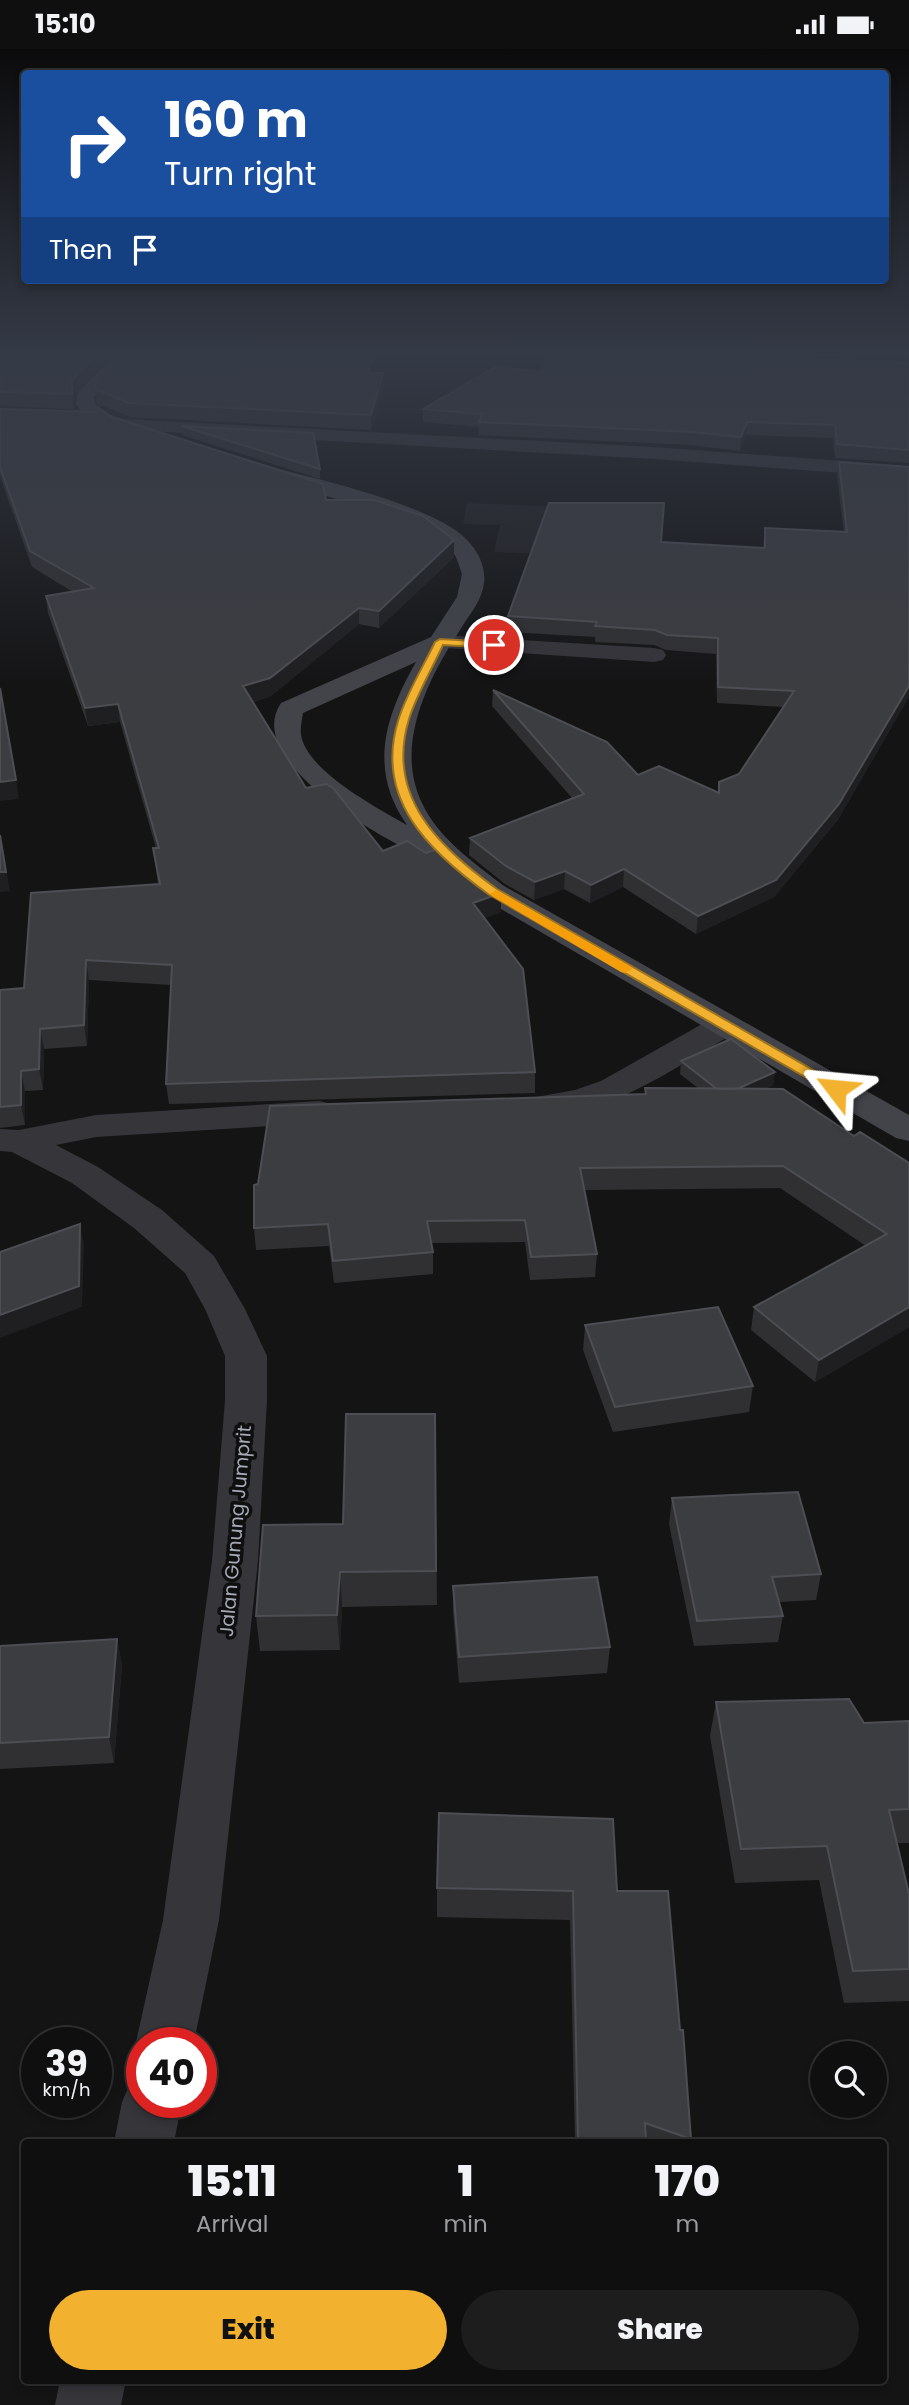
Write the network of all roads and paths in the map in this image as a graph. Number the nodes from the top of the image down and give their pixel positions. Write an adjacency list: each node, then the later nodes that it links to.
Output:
1 (823, 465): 3 (street)
2 (251, 467): 4 (street)
3 (909, 471)
4 (440, 642): 5 (street); 6 (street); 6 (street)
5 (654, 655)
6 (455, 865): 7 (street)
7 (723, 1026): 8 (street); 10 (street)
8 (517, 1107)
9 (354, 1111): 11 (street)
10 (909, 1130)
11 (9, 1140): 12 (street, Jalan Gunung Jumprit)
12 (168, 2027)
13 (149, 2118): 14 (street)
14 (145, 2139)
15 (92, 2384): 16 (street)
16 (88, 2405)

